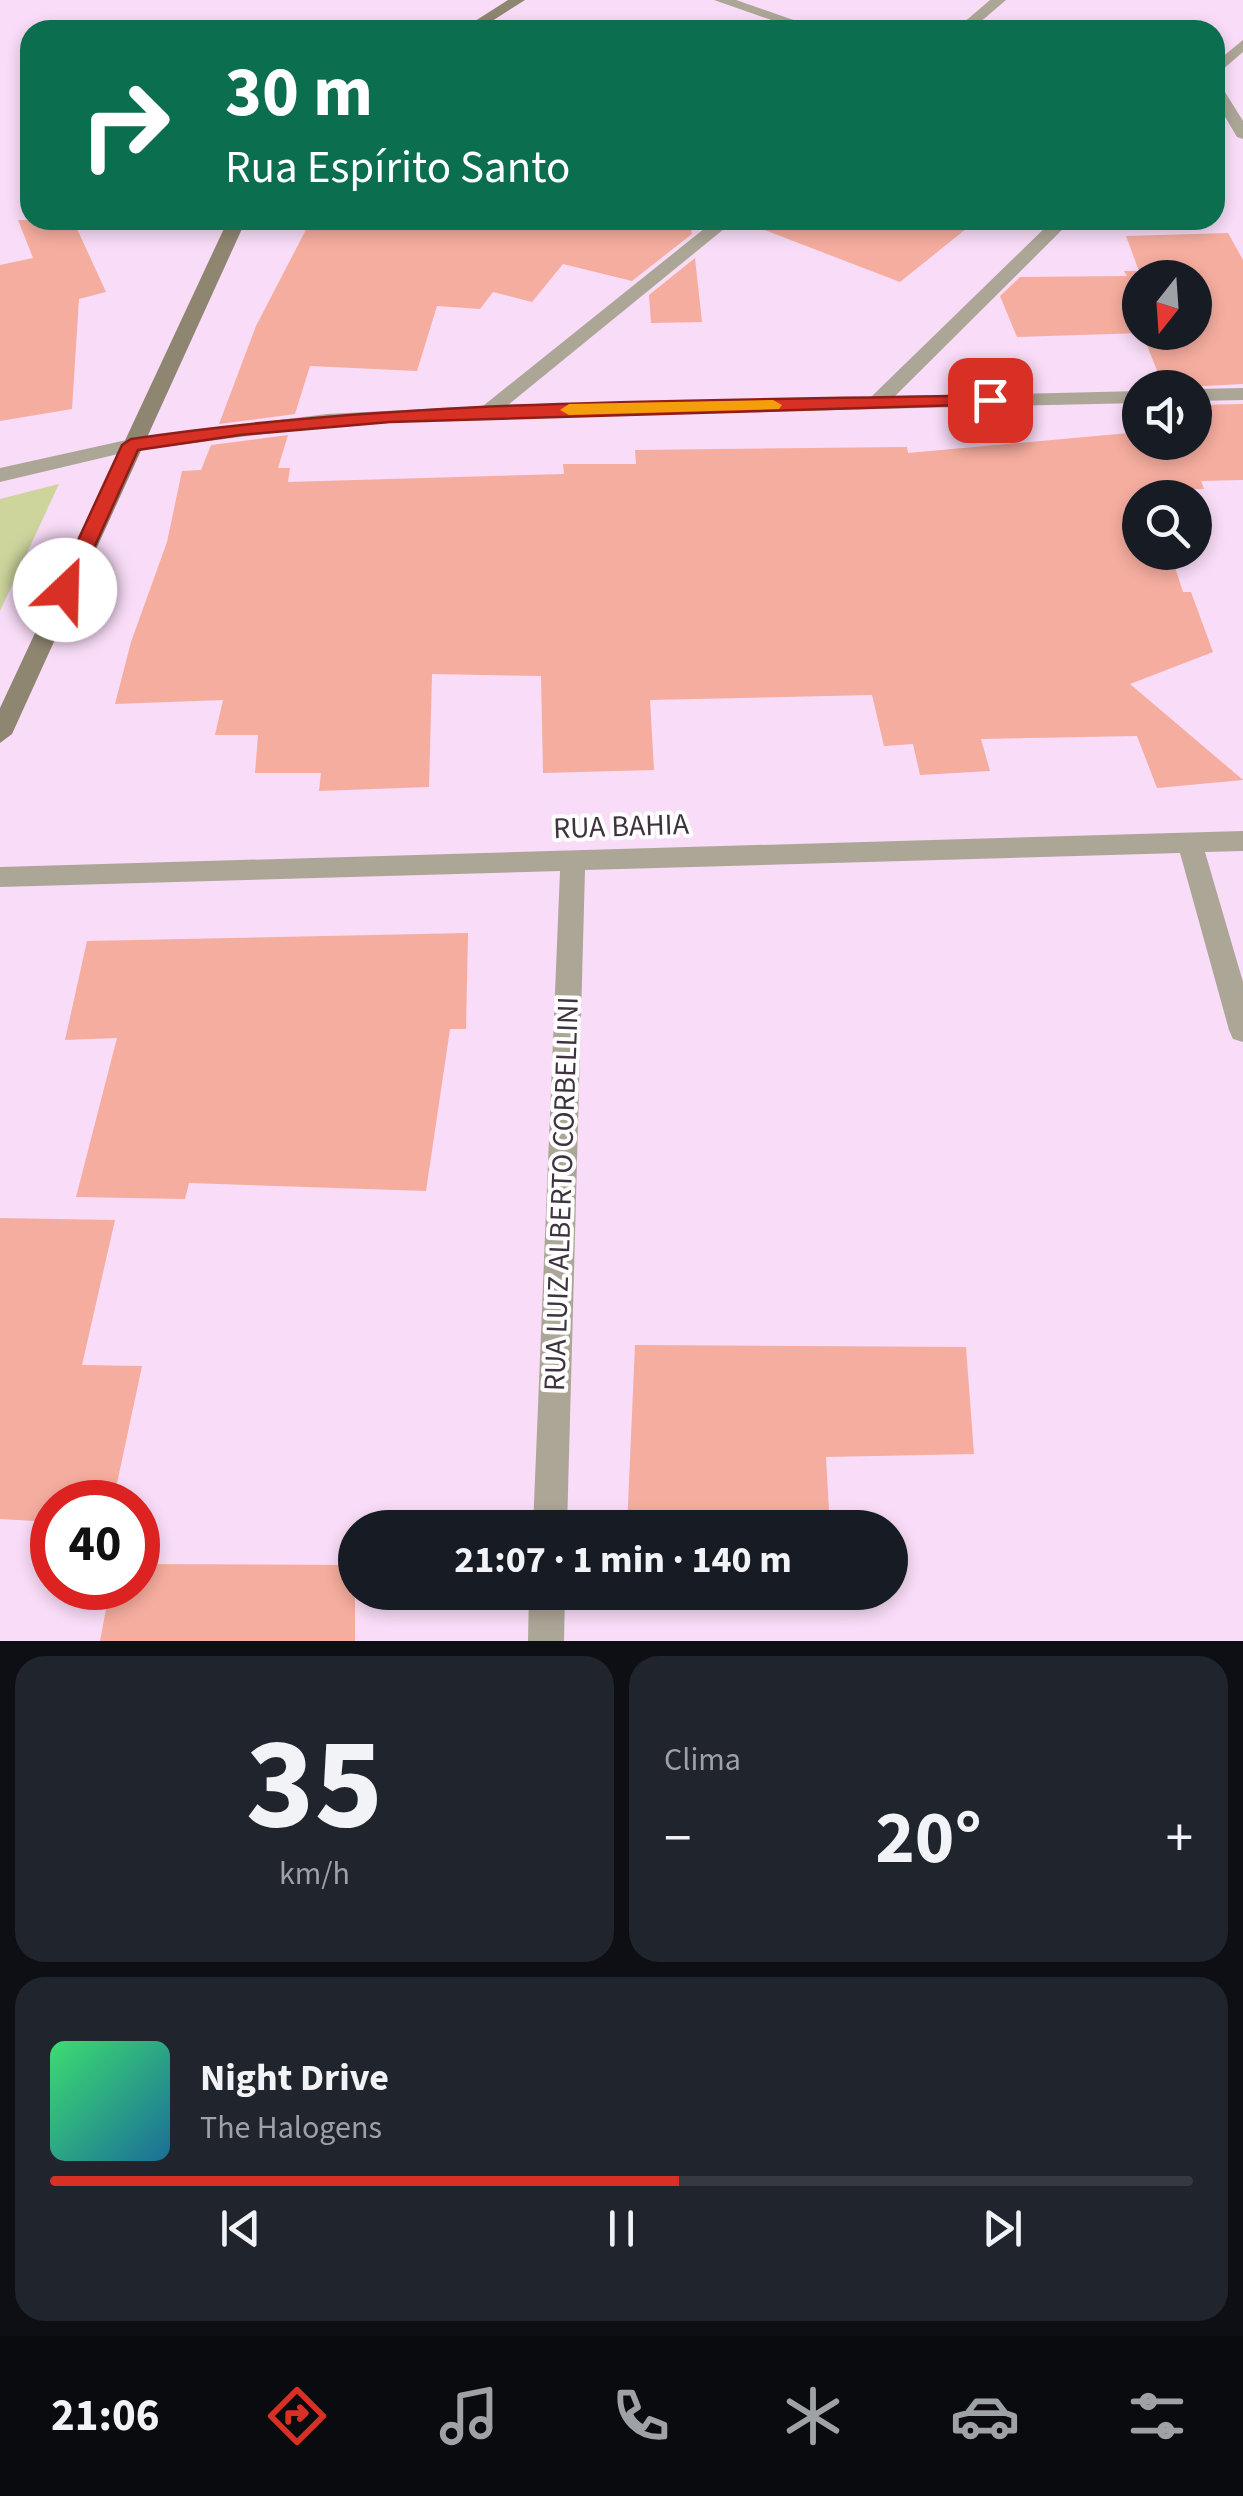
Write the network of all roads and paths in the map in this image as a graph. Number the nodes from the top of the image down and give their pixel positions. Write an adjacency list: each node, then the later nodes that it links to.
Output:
1 (518, 0): 4 (street)
2 (721, 0): 5 (street)
3 (1000, 0): 6 (street)
4 (485, 20)
5 (784, 20)
6 (975, 20)
7 (1243, 44): 8 (street)
8 (1225, 62)
9 (1225, 104): 10 (street)
10 (1243, 134)
11 (232, 230): 19 (street)
12 (714, 230): 18 (street)
13 (1053, 230): 17 (street)
14 (1243, 394): 15 (street)
15 (1212, 395)
16 (1122, 397): 17 (street)
17 (876, 403): 18 (street)
18 (488, 412): 19 (street)
19 (131, 445): 20 (street); 21 (street)
20 (0, 475)
21 (0, 734)
22 (1243, 841): 23 (street, RUA BAHIA)
23 (1190, 842): 24 (street, RUA BAHIA); 26 (street)
24 (573, 860): 25 (street, RUA BAHIA); 27 (street, RUA LUIZ ALBERTO CORBELLINI)
25 (0, 877)
26 (1243, 1030)
27 (551, 1510)
28 (547, 1610): 29 (street)
29 (546, 1641)

